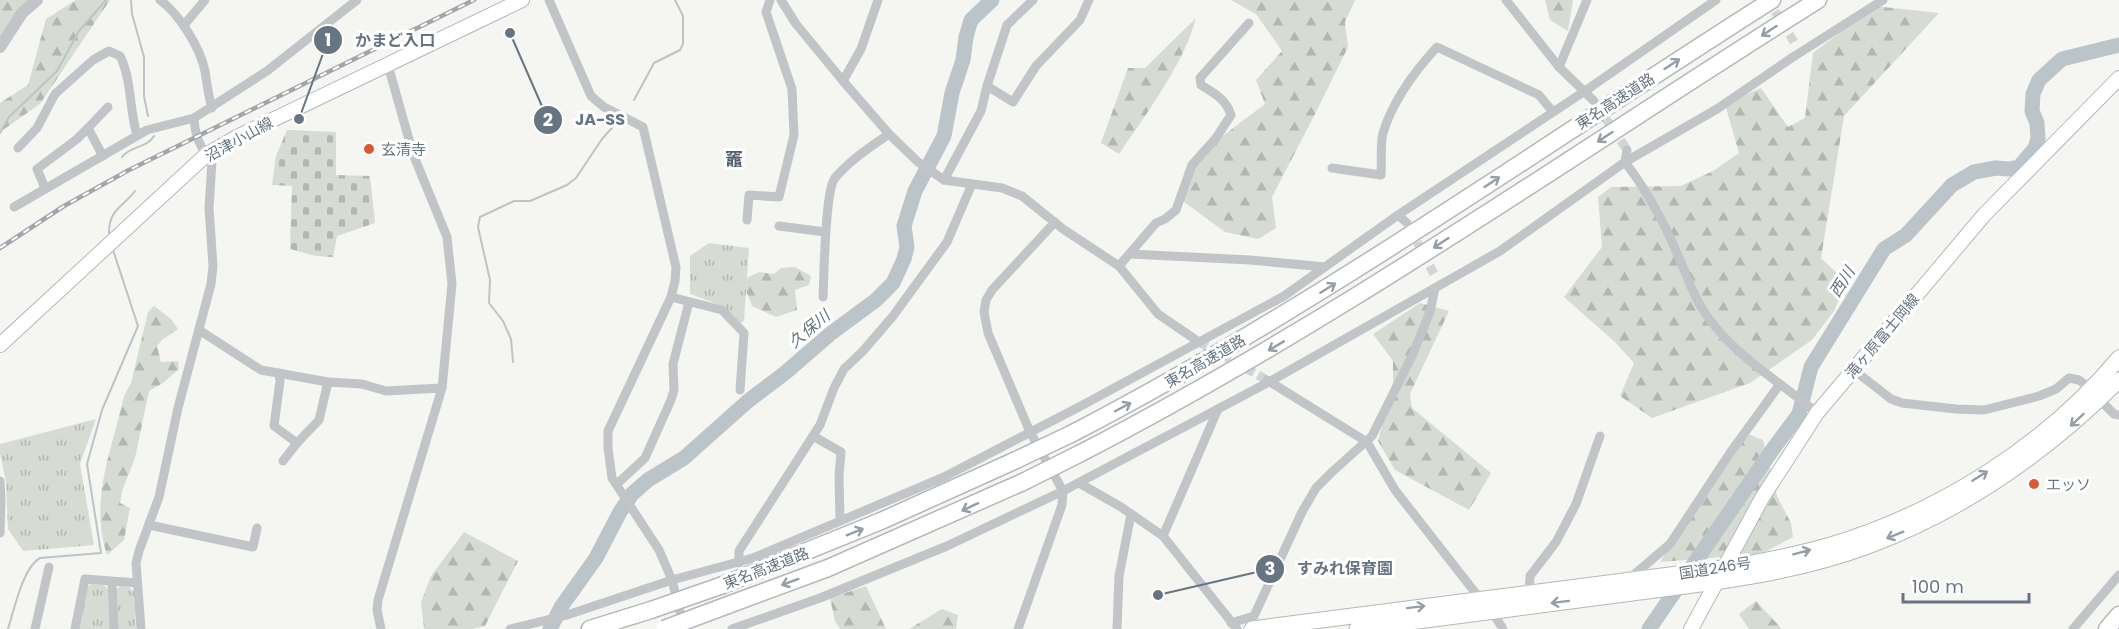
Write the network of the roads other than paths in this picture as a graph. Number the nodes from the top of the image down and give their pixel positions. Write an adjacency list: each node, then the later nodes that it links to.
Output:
1 (37, 0): 21 (street)
2 (160, 0): 19 (street)
3 (205, 0): 19 (street)
4 (357, 0): 31 (street)
5 (522, 0): 23 (main road, 沼津小山線)
6 (549, 0): 57 (street)
7 (770, 0): 48 (street)
8 (781, 0): 26 (street)
9 (878, 0): 26 (street)
10 (1033, 0): 27 (street)
11 (1089, 0): 27 (street)
12 (1506, 0): 24 (street)
13 (1587, 0): 24 (street)
14 (1716, 0): 28 (street)
15 (1772, 0): 114 (highway, 東名高速道路, one-way to 15, bridge)
16 (1818, 0): 115 (highway, 東名高速道路, one-way to 115, bridge)
17 (1883, 0): 22 (street)
18 (1250, 23): 53 (street)
19 (184, 25): 31 (street)
20 (1794, 42): 22 (street)
21 (0, 47)
22 (1800, 52): 41 (street)
23 (388, 65): 39 (main road, 沼津小山線); 70 (street)
24 (1559, 67): 28 (street)
25 (2119, 78): 64 (main road, 滝ヶ原富士岡線)
26 (843, 81): 35 (street)
27 (987, 86): 43 (street)
28 (1585, 91): 29 (street); 32 (street)
29 (1594, 101)
30 (108, 106): 34 (street)
31 (212, 108): 33 (street)
32 (1554, 112): 42 (street); 47 (street)
33 (194, 118): 36 (street); 39 (street)
34 (88, 128): 40 (street); 45 (street)
35 (889, 134): 43 (street); 52 (street)
36 (137, 135): 37 (street); 40 (street)
37 (18, 148)
38 (1628, 150): 41 (street)
39 (206, 155): 60 (street); 62 (main road, 沼津小山線)
40 (103, 156): 45 (street)
41 (1625, 162): 56 (street); 69 (street)
42 (1332, 168)
43 (944, 180): 44 (street)
44 (972, 184): 49 (street); 77 (street)
45 (45, 188): 46 (street)
46 (14, 207)
47 (1398, 215): 50 (street); 55 (street)
48 (747, 220)
49 (1055, 222): 54 (street); 76 (street)
50 (1407, 223)
51 (779, 226): 52 (street)
52 (825, 232): 58 (street)
53 (1130, 254): 54 (street); 55 (street)
54 (1119, 266): 61 (street)
55 (1325, 267): 61 (street)
56 (1437, 283): 66 (street); 80 (street)
57 (671, 297): 59 (street); 84 (street)
58 (823, 297)
59 (689, 302): 71 (street); 84 (street)
60 (199, 330): 65 (street); 89 (street)
61 (1199, 342): 76 (street)
62 (0, 345)
63 (2119, 358): 72 (highway, 国道246号)
64 (1854, 370): 72 (street); 74 (main road, 滝ヶ原富士岡線)
65 (279, 373): 68 (street); 79 (street)
66 (1267, 380): 73 (street); 80 (street)
67 (2119, 380): 72 (highway, 国道246号)
68 (328, 382): 70 (street); 79 (street)
69 (1783, 386): 74 (street); 98 (street)
70 (442, 388): 112 (street)
71 (740, 390)
72 (2095, 394): 75 (street); 96 (highway, 国道246号)
73 (1218, 409): 83 (street); 92 (street)
74 (1813, 410): 96 (main road, 滝ヶ原富士岡線)
75 (2119, 415)
76 (1030, 432): 85 (street); 88 (street)
77 (813, 436): 88 (street); 93 (street)
78 (1600, 436): 102 (street)
79 (297, 442): 81 (street)
80 (1367, 442): 103 (street); 106 (street)
81 (282, 461)
82 (0, 481): 86 (street)
83 (1079, 483): 85 (street); 87 (street)
84 (617, 484): 97 (street)
85 (1064, 491): 117 (street); 118 (street)
86 (1, 500): 91 (street)
87 (1131, 514): 92 (street); 119 (street)
88 (840, 520): 93 (street)
89 (149, 525): 90 (street); 100 (street)
90 (257, 528)
91 (0, 532)
92 (1163, 536): 106 (street)
93 (739, 563): 97 (street)
94 (49, 567): 108 (street)
95 (2119, 575): 124 (street)
96 (1715, 576): 101 (highway, 国道246号); 123 (main road, 滝ヶ原富士岡線)
97 (672, 580): 113 (street); 116 (street)
98 (1627, 581): 101 (highway, 国道246号); 102 (highway, 国道246号)
99 (112, 582): 100 (street); 109 (street); 110 (street)
100 (138, 583): 111 (street)
101 (1648, 584): 104 (highway, 国道246号, one-way to 104)
102 (1529, 594): 103 (highway, 国道246号)
103 (1480, 600): 104 (street); 120 (highway, 国道246号, one-way to 103)
104 (1493, 611): 107 (highway, 国道246号); 122 (street)
105 (2119, 615): 125 (highway)
106 (1234, 626)
107 (1406, 626): 121 (highway, 国道246号)
108 (35, 629)
109 (75, 629)
110 (114, 629)
111 (141, 629)
112 (381, 629)
113 (510, 629)
114 (590, 629)
115 (664, 629)
116 (684, 629)
117 (732, 629)
118 (1018, 629)
119 (1117, 629)
120 (1252, 629)
121 (1357, 629)
122 (1503, 629)
123 (1690, 629)
124 (2073, 629)
125 (2107, 629)

